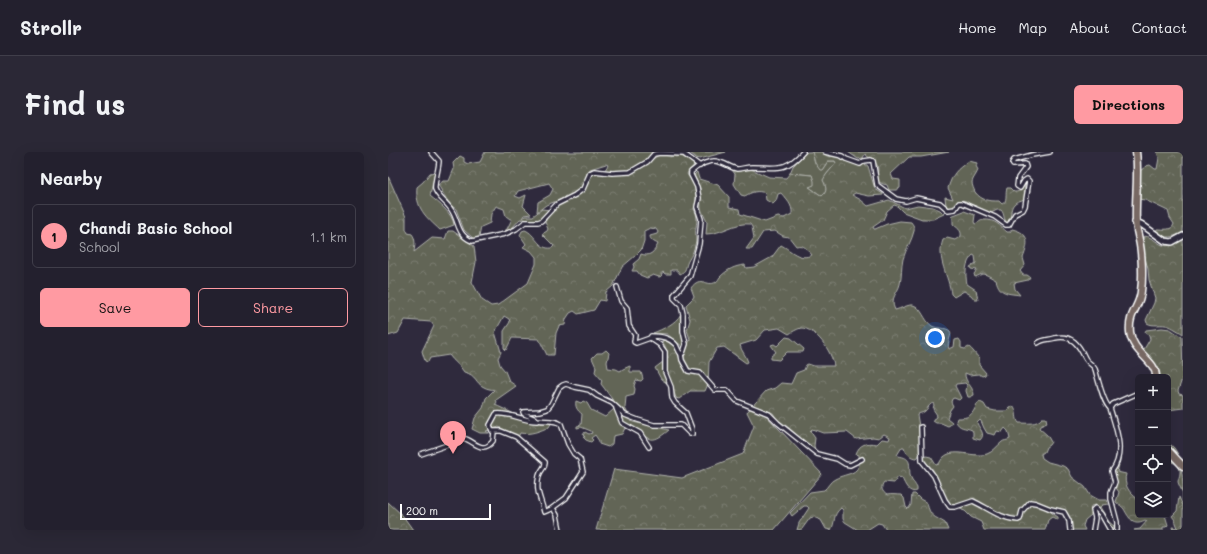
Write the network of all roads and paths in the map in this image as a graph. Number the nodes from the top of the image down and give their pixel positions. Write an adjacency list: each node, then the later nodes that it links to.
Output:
1 (431, 152): 6 (street)
2 (803, 152): 6 (street)
3 (825, 152): 4 (street)
4 (1050, 152)
5 (1136, 152): 7 (highway)
6 (700, 166): 12 (street)
7 (1136, 222): 8 (street); 13 (highway)
8 (1183, 236)
9 (618, 287): 10 (street)
10 (650, 338): 12 (street); 15 (street)
11 (1038, 343): 16 (street)
12 (682, 354): 23 (street)
13 (1156, 374)
14 (1135, 394): 16 (street)
15 (616, 407): 17 (street); 20 (street)
16 (1110, 408): 30 (street)
17 (537, 420): 19 (street); 25 (street)
18 (921, 427): 27 (street)
19 (494, 432): 22 (street); 25 (street)
20 (649, 447)
21 (1171, 453): 24 (highway)
22 (421, 454)
23 (862, 459)
24 (1183, 466)
25 (553, 508): 26 (street)
26 (560, 530)
27 (1070, 530)
28 (1093, 530): 29 (street)
29 (1110, 530)
30 (1117, 530)

